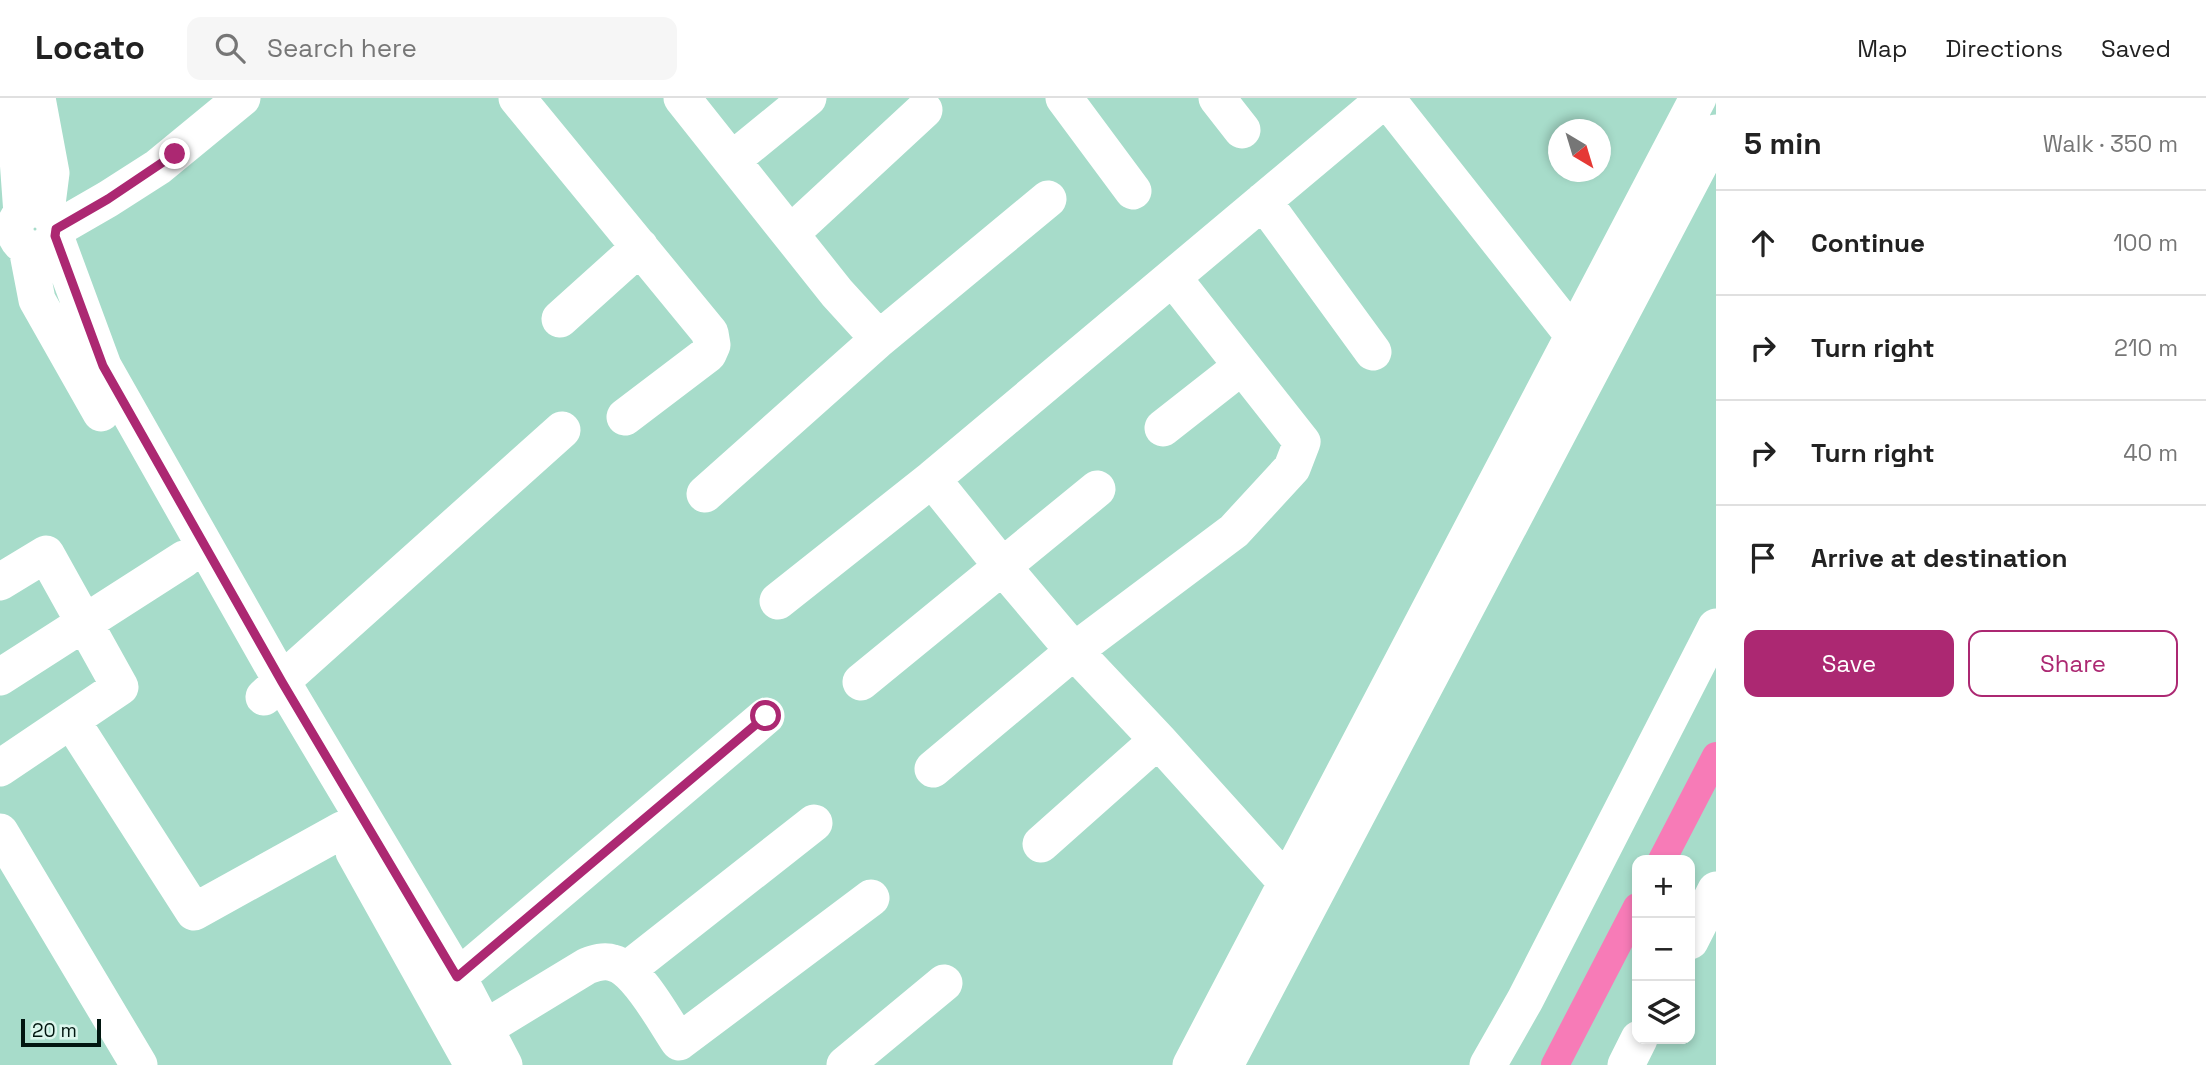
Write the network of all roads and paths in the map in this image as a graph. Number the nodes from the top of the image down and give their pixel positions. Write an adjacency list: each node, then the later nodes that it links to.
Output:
1 (9, 98): 20 (street)
2 (37, 98): 20 (street)
3 (209, 98): 20 (street)
4 (242, 98): 20 (street)
5 (517, 98): 22 (street)
6 (682, 98): 16 (street)
7 (808, 98): 16 (street)
8 (1064, 98): 17 (street)
9 (1217, 98): 14 (street)
10 (1386, 98): 19 (street); 26 (street)
11 (1409, 98): 26 (street)
12 (1698, 98): 26 (street)
13 (924, 110): 21 (street)
14 (1242, 130)
15 (1716, 133): 26 (street)
16 (732, 160): 21 (street)
17 (1133, 191)
18 (1048, 199): 25 (street)
19 (1263, 201): 23 (street); 27 (street)
20 (29, 231): 35 (street); 44 (street)
21 (790, 234): 25 (street)
22 (640, 247): 24 (street); 29 (street)
23 (1173, 278): 28 (street); 32 (street)
24 (560, 319)
25 (879, 339): 34 (street)
26 (1589, 339): 55 (street)
27 (1373, 352)
28 (1242, 366): 30 (street); 41 (street)
29 (625, 417)
30 (1163, 428)
31 (562, 430): 44 (street)
32 (932, 479): 36 (street); 38 (street)
33 (1097, 489): 36 (street)
34 (705, 495)
35 (184, 559): 39 (street); 44 (street)
36 (1002, 566): 41 (street); 43 (street)
37 (0, 582): 39 (street)
38 (778, 601)
39 (85, 624): 42 (street); 46 (street)
40 (1716, 627): 69 (street)
41 (1074, 651): 47 (street); 49 (street)
42 (0, 677)
43 (861, 682)
44 (273, 690): 51 (street); 59 (street)
45 (766, 716): 59 (street)
46 (71, 720): 48 (street); 51 (street)
47 (1158, 740): 53 (street); 55 (street)
48 (0, 768)
49 (933, 769)
50 (814, 823): 58 (street)
51 (342, 830): 64 (street)
52 (0, 832): 63 (street)
53 (1041, 844)
54 (1716, 890): 57 (street)
55 (1299, 891): 67 (street); 68 (street)
56 (871, 898): 58 (street)
57 (1695, 931)
58 (627, 970): 61 (street)
59 (457, 977): 61 (street)
60 (944, 983): 66 (street)
61 (485, 1028): 65 (street)
62 (1636, 1044): 70 (street)
63 (139, 1065)
64 (473, 1065)
65 (505, 1065)
66 (845, 1065)
67 (1191, 1065)
68 (1225, 1065)
69 (1488, 1065)
70 (1626, 1065)

